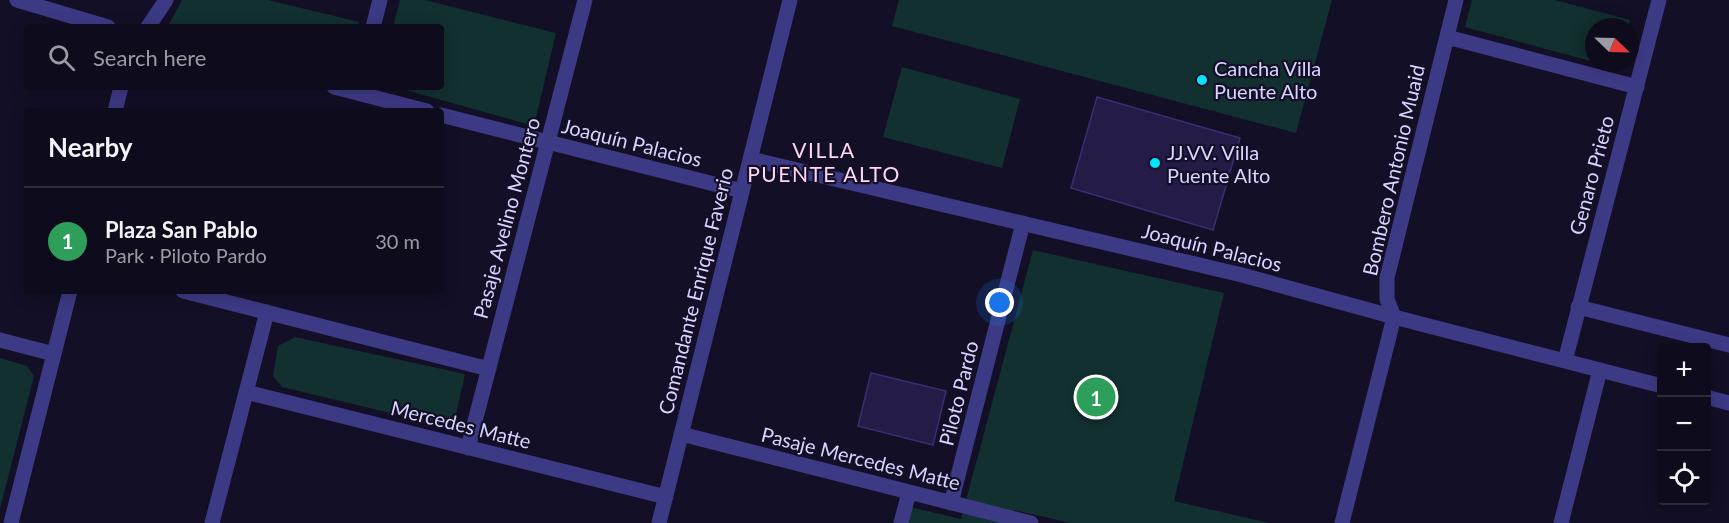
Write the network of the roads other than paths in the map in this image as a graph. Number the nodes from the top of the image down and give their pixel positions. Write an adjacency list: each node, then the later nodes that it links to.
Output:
1 (18, 0): 8 (street)
2 (166, 0): 9 (street)
3 (380, 0): 10 (street)
4 (585, 0): 18 (street, Pasaje Avelino Montero)
5 (790, 0): 19 (street, Comandante Enrique Faverio)
6 (1456, 0): 11 (street, Bombero Antonio Muaid)
7 (1653, 1): 12 (street, Genaro Prieto)
8 (98, 24)
9 (150, 24)
10 (374, 24)
11 (1447, 38): 12 (street); 26 (street, Bombero Antonio Muaid)
12 (1636, 87): 24 (street, Genaro Prieto)
13 (120, 90): 15 (street)
14 (357, 90): 16 (street)
15 (116, 108)
16 (417, 108)
17 (444, 116): 18 (street, Joaquín Palacios)
18 (548, 142): 20 (street, Joaquín Palacios); 31 (street, Pasaje Avelino Montero)
19 (750, 159): 20 (street, Comandante Enrique Faverio); 21 (street, Joaquín Palacios)
20 (742, 191): 37 (street, Comandante Enrique Faverio)
21 (1023, 223): 26 (street, Joaquín Palacios); 41 (street, Piloto Pardo)
22 (68, 294): 29 (street)
23 (195, 294): 25 (street)
24 (1578, 308): 28 (street); 30 (street, Genaro Prieto)
25 (267, 312): 31 (street); 34 (street)
26 (1394, 317): 30 (street, Joaquín Palacios); 47 (street, Bombero Antonio Muaid)
27 (0, 340): 29 (street)
28 (1729, 345)
29 (54, 354): 43 (street)
30 (1564, 361): 32 (street, Joaquín Palacios)
31 (489, 369): 38 (street, Pasaje Avelino Montero)
32 (1600, 370): 33 (street, Joaquín Palacios); 48 (street)
33 (1657, 385)
34 (246, 392): 38 (street, Mercedes Matte); 44 (street)
35 (1711, 398): 36 (street)
36 (1729, 403)
37 (681, 434): 39 (street, Pasaje Mercedes Matte); 40 (street, Comandante Enrique Faverio)
38 (468, 448): 40 (street, Mercedes Matte)
39 (909, 492): 41 (street, Pasaje Mercedes Matte); 46 (street)
40 (666, 497): 45 (street, Comandante Enrique Faverio)
41 (951, 503): 42 (street, Pasaje Mercedes Matte)
42 (1024, 522)
43 (11, 523)
44 (212, 523)
45 (659, 523)
46 (902, 523)
47 (1342, 523)
48 (1561, 523)

